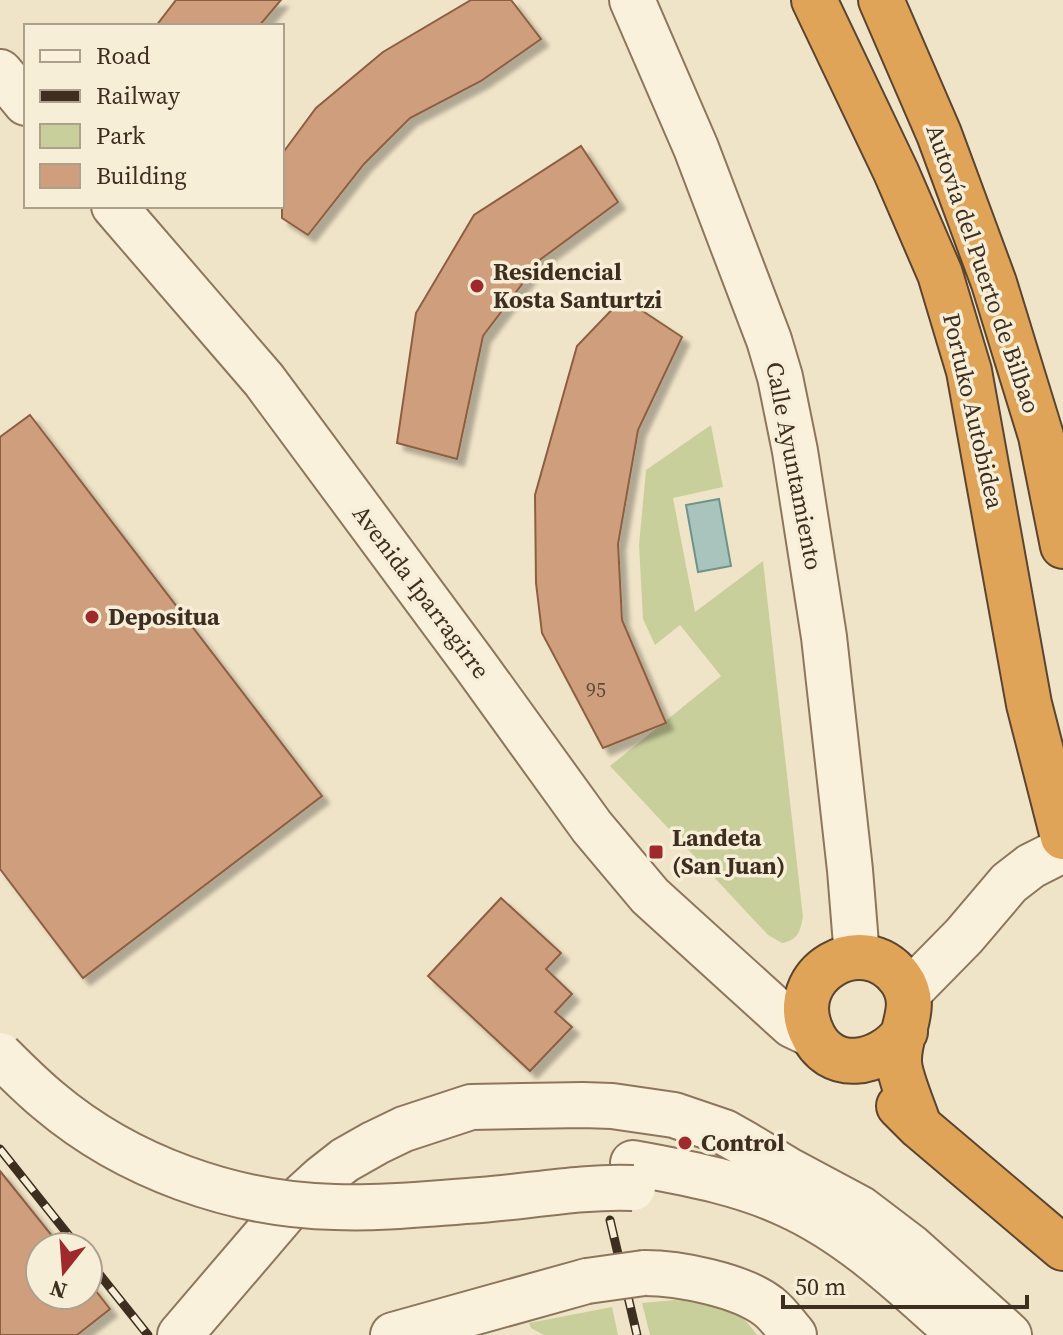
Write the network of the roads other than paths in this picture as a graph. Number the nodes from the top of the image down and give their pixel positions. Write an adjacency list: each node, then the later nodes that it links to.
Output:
1 (632, 0): 10 (street, Calle Ayuntamiento)
2 (814, 0): 8 (highway, Portuko Autobidea)
3 (881, 0): 7 (highway, Autovía del Puerto de Bilbao)
4 (0, 72): 5 (street)
5 (24, 101)
6 (116, 208): 11 (street, Avenida Iparragirre)
7 (1063, 546)
8 (1063, 837)
9 (1063, 850): 12 (street)
10 (840, 963): 11 (street); 12 (highway); 13 (highway)
11 (734, 971): 13 (street, Avenida Iparragirre)
12 (906, 1013): 15 (highway); 16 (highway)
13 (811, 1034): 15 (highway)
14 (0, 1055): 17 (street, bridge)
15 (855, 1061): 16 (highway)
16 (919, 1126): 18 (highway)
17 (633, 1176): 22 (street); 23 (street)
18 (1063, 1248)
19 (185, 1329): 24 (street)
20 (393, 1335): 21 (street, bridge)
21 (794, 1335)
22 (930, 1335)
23 (960, 1335)
24 (1009, 1335)

